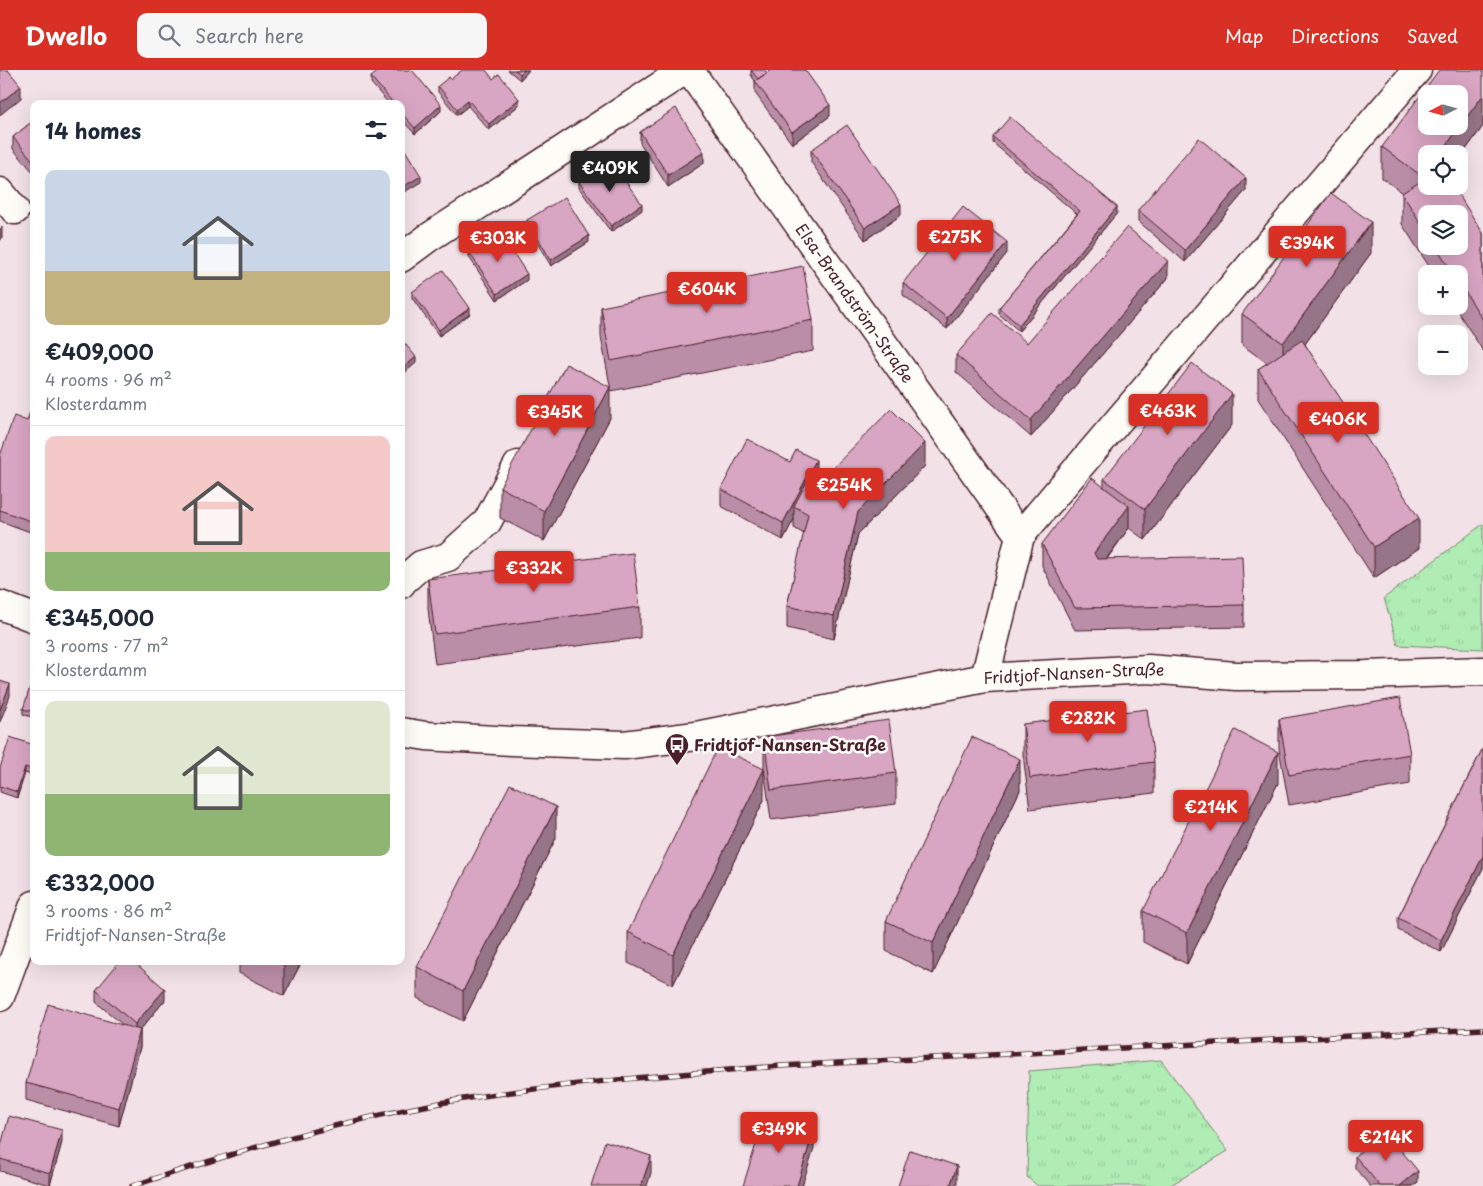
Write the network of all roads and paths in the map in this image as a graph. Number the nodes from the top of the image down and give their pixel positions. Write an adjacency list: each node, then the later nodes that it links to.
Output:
1 (684, 70): 4 (street)
2 (689, 70): 6 (street, Elsa-Brandström-Straße)
3 (1417, 70): 6 (street)
4 (405, 255)
5 (531, 440): 7 (street)
6 (1020, 536): 11 (street)
7 (405, 579)
8 (0, 605): 9 (street)
9 (30, 616)
10 (1483, 671): 11 (street, Fridtjof-Nansen-Straße)
11 (985, 678): 12 (street, Fridtjof-Nansen-Straße)
12 (405, 733)
13 (30, 916): 14 (street)
14 (0, 997)

